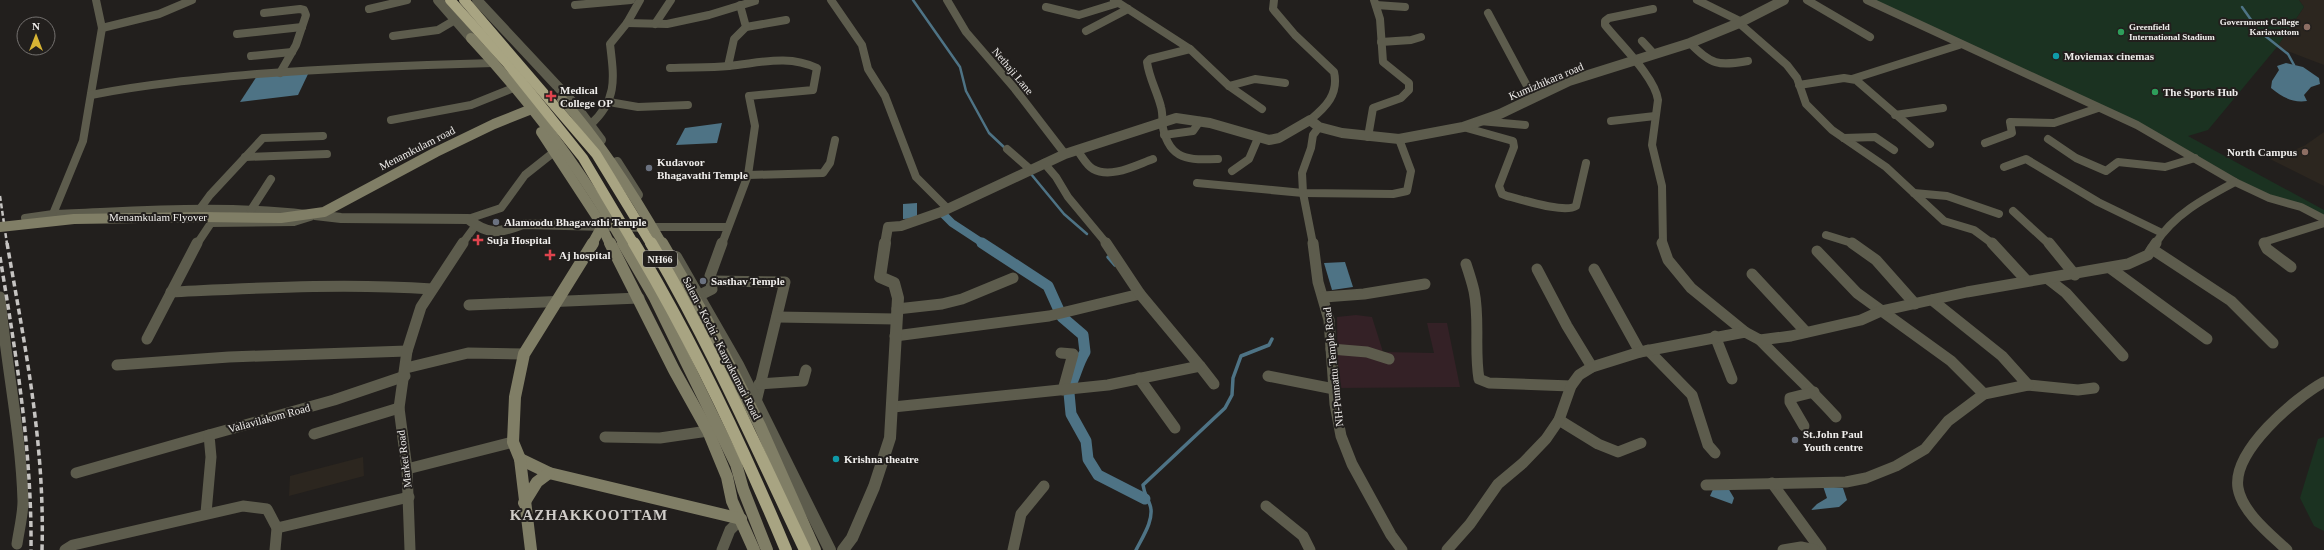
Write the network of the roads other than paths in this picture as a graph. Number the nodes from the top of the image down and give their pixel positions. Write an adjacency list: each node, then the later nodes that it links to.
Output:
1 (96, 0): 39 (street)
2 (192, 0): 39 (street)
3 (289, 0): 29 (street)
4 (407, 0): 26 (street)
5 (438, 0): 32 (street)
6 (450, 0): 229 (highway, NH66, bridge)
7 (464, 0): 230 (highway, Salem - Kochi - Kanyakumari Road / NH66, bridge)
8 (477, 0): 67 (street)
9 (631, 0): 22 (street)
10 (640, 0): 35 (street)
11 (670, 0): 36 (street)
12 (831, 0): 116 (street)
13 (947, 0): 100 (street, Nethaji Lane)
14 (1274, 0): 82 (street)
15 (1697, 0): 34 (street)
16 (1784, 0): 34 (street, Kumizhikara road)
17 (1807, 0): 44 (street)
18 (1867, 0): 49 (street)
19 (755, 1): 23 (street)
20 (1116, 2): 24 (street); 27 (street)
21 (1375, 3): 25 (street); 47 (street)
22 (575, 5)
23 (740, 5): 36 (street); 38 (street)
24 (1046, 7)
25 (1405, 7)
26 (369, 9)
27 (1128, 9): 40 (street); 50 (street)
28 (1653, 9): 54 (street)
29 (282, 10): 30 (street); 37 (street)
30 (264, 12)
31 (1488, 13): 66 (street)
32 (455, 20): 42 (street); 45 (street)
33 (786, 20): 38 (street)
34 (1739, 22): 48 (street, Kumizhikara road); 62 (street)
35 (627, 23): 36 (street); 68 (street)
36 (655, 24)
37 (302, 27): 41 (street); 51 (street)
38 (746, 27): 57 (street)
39 (102, 28): 65 (street)
40 (1086, 31)
41 (237, 34)
42 (393, 36)
43 (1421, 37): 47 (street)
44 (1870, 37)
45 (470, 38): 56 (main road)
46 (1642, 41): 52 (street)
47 (1381, 42): 87 (street)
48 (1690, 43): 52 (street, Kumizhikara road); 55 (street)
49 (1960, 45): 60 (street); 72 (street)
50 (1190, 49): 63 (street); 80 (street)
51 (292, 52): 53 (street); 59 (street)
52 (1654, 54): 54 (street, Kumizhikara road)
53 (250, 56)
54 (1634, 61): 66 (street, Kumizhikara road); 75 (street)
55 (1748, 61)
56 (494, 63): 59 (street); 64 (main road)
57 (728, 66): 58 (street); 110 (street)
58 (670, 68)
59 (280, 72): 65 (street)
60 (1852, 79): 62 (street); 74 (street)
61 (1285, 83): 63 (street)
62 (1799, 85): 89 (street)
63 (1229, 86): 70 (street)
64 (516, 87): 73 (main road); 76 (street)
65 (91, 95): 119 (street)
66 (1533, 97): 78 (street, Kumizhikara road)
67 (565, 98): 73 (main road, Menamkulam road); 81 (street); 129 (main road)
68 (608, 102): 69 (street); 81 (street)
69 (688, 105)
70 (1262, 108)
71 (1943, 108): 74 (street)
72 (2098, 108): 93 (street); 102 (street)
73 (533, 109): 98 (main road); 122 (main road, Menamkulam road); 127 (main road)
74 (1895, 115): 94 (street)
75 (1655, 116): 79 (street); 161 (street)
76 (391, 120)
77 (1200, 121): 80 (street); 85 (street); 88 (street)
78 (1480, 121): 83 (street); 84 (street, Kumizhikara road)
79 (1611, 121)
80 (1162, 122): 85 (street); 96 (street)
81 (590, 124): 129 (street)
82 (1314, 124): 87 (street, Kumizhikara road); 88 (street); 114 (street, NH-Punnattu Temple Road)
83 (1525, 125)
84 (1463, 126): 90 (street, Kumizhikara road); 106 (street)
85 (1164, 135): 104 (street)
86 (322, 136): 101 (street)
87 (1368, 137): 90 (street, Kumizhikara road)
88 (1258, 138): 109 (street)
89 (1844, 138): 97 (street); 115 (street)
90 (1399, 139): 114 (street)
91 (2048, 139): 102 (street)
92 (835, 140): 110 (street)
93 (1985, 143)
94 (1930, 144)
95 (1007, 149): 108 (street)
96 (1077, 150): 100 (street); 103 (street)
97 (1894, 150)
98 (554, 152): 125 (street); 127 (main road)
99 (327, 154): 101 (street)
100 (1065, 154): 105 (street)
101 (245, 157): 120 (street)
102 (2194, 158): 112 (street)
103 (1153, 159)
104 (1218, 159)
105 (1044, 163): 108 (street); 149 (street)
106 (1586, 163)
107 (2004, 167): 131 (street)
108 (1031, 170): 116 (street)
109 (1232, 171)
110 (748, 175): 130 (street)
111 (271, 179): 117 (street)
112 (2235, 182): 124 (street); 131 (street)
113 (1197, 183): 114 (street)
114 (1303, 193): 152 (street, NH-Punnattu Temple Road)
115 (1914, 193): 121 (street); 145 (street)
116 (948, 209): 159 (street)
117 (250, 210): 120 (street); 122 (street)
118 (2013, 211): 141 (street)
119 (53, 214): 120 (street); 123 (street)
120 (201, 214): 122 (main road, Menamkulam Flyover); 128 (main road, Menamkulam Flyover, bridge)
121 (1999, 214)
122 (316, 215): 125 (street); 148 (street)
123 (25, 218)
124 (2324, 220)
125 (472, 222): 127 (street); 147 (street, Market Road)
126 (2324, 223): 136 (street)
127 (607, 226): 129 (street); 153 (main road); 154 (main road); 228 (main road)
128 (0, 227)
129 (653, 227): 130 (street); 150 (street); 231 (main road)
130 (726, 227): 144 (street)
131 (2162, 233): 133 (street)
132 (1826, 235): 156 (street)
133 (2152, 248): 137 (street); 168 (street)
134 (1818, 251): 158 (street)
135 (1466, 264): 187 (street)
136 (2291, 267)
137 (2110, 268): 141 (street); 166 (street)
138 (1537, 269): 178 (street)
139 (1594, 269): 171 (street)
140 (1752, 274): 162 (street)
141 (2075, 275): 143 (street)
142 (1013, 278): 159 (street)
143 (2048, 279): 145 (street); 174 (street)
144 (712, 281): 150 (street); 160 (street)
145 (2027, 281): 155 (street)
146 (1425, 284): 152 (street)
147 (432, 289): 148 (street); 170 (street, Market Road)
148 (171, 292): 165 (street)
149 (1140, 294): 163 (street); 177 (street)
150 (700, 295): 194 (street)
151 (0, 297): 221 (street)
152 (1324, 297): 169 (street, NH-Punnattu Temple Road)
153 (639, 298): 154 (street); 201 (main road)
154 (558, 300): 157 (street); 173 (main road)
155 (1932, 300): 156 (street); 188 (street)
156 (1914, 304): 158 (street)
157 (470, 305)
158 (1881, 311): 162 (street); 193 (street)
159 (897, 314): 160 (street); 163 (street)
160 (777, 317): 185 (street)
161 (1745, 332): 164 (street); 167 (street)
162 (1806, 332): 167 (street)
163 (895, 336): 195 (street)
164 (1714, 336): 171 (street); 183 (street)
165 (147, 339)
166 (2207, 339)
167 (1760, 340): 192 (street)
168 (2273, 343)
169 (1331, 350): 175 (street); 190 (street, NH-Punnattu Temple Road)
170 (407, 351): 176 (street); 180 (street, Market Road)
171 (1644, 351): 178 (street); 207 (street)
172 (1061, 353): 191 (street)
173 (524, 354): 180 (street); 205 (main road)
174 (2123, 356)
175 (1389, 359)
176 (117, 365)
177 (1200, 366): 182 (street); 186 (street)
178 (1592, 367): 187 (street)
179 (806, 370): 185 (street)
180 (405, 372): 196 (street, Market Road); 203 (street, Valiavilakom Road)
181 (1268, 376): 190 (street)
182 (1139, 378): 191 (street); 200 (street)
183 (1732, 379)
184 (2324, 382): 241 (street)
185 (759, 384): 194 (street)
186 (1214, 384)
187 (1571, 386): 198 (street)
188 (2028, 386): 189 (street); 193 (street)
189 (2094, 388)
190 (1334, 389): 236 (street, NH-Punnattu Temple Road)
191 (1063, 390): 195 (street)
192 (1814, 392): 197 (street); 199 (street)
193 (1984, 394): 212 (street)
194 (756, 402): 232 (street)
195 (893, 407): 233 (street)
196 (399, 408): 202 (street); 209 (street, Market Road)
197 (1836, 417)
198 (1559, 420): 206 (street); 237 (street)
199 (1804, 426)
200 (1175, 428)
201 (708, 431): 204 (street); 219 (main road)
202 (314, 434)
203 (209, 435): 210 (street, Valiavilakom Road); 218 (street)
204 (605, 437)
205 (513, 442): 208 (main road); 209 (street)
206 (1641, 443)
207 (1715, 453)
208 (520, 459): 211 (main road); 216 (main road)
209 (407, 468): 215 (street, Market Road)
210 (76, 473)
211 (549, 473): 216 (main road); 219 (main road)
212 (1772, 483): 213 (street); 240 (street)
213 (1706, 485)
214 (1044, 486): 234 (street)
215 (409, 497): 220 (street); 224 (street, Market Road)
216 (524, 503): 225 (main road)
217 (1266, 506): 235 (street)
218 (206, 513): 220 (street); 222 (street)
219 (741, 519): 226 (street); 227 (main road)
220 (277, 528): 223 (street)
221 (17, 544)
222 (65, 550)
223 (275, 550)
224 (410, 550)
225 (531, 550)
226 (722, 550)
227 (754, 550)
228 (767, 550)
229 (786, 550)
230 (805, 550)
231 (815, 550)
232 (830, 550)
233 (843, 550)
234 (1012, 550)
235 (1310, 550)
236 (1402, 550)
237 (1447, 550)
238 (1783, 550): 239 (street)
239 (1815, 550)
240 (1821, 550)
241 (2287, 550)

